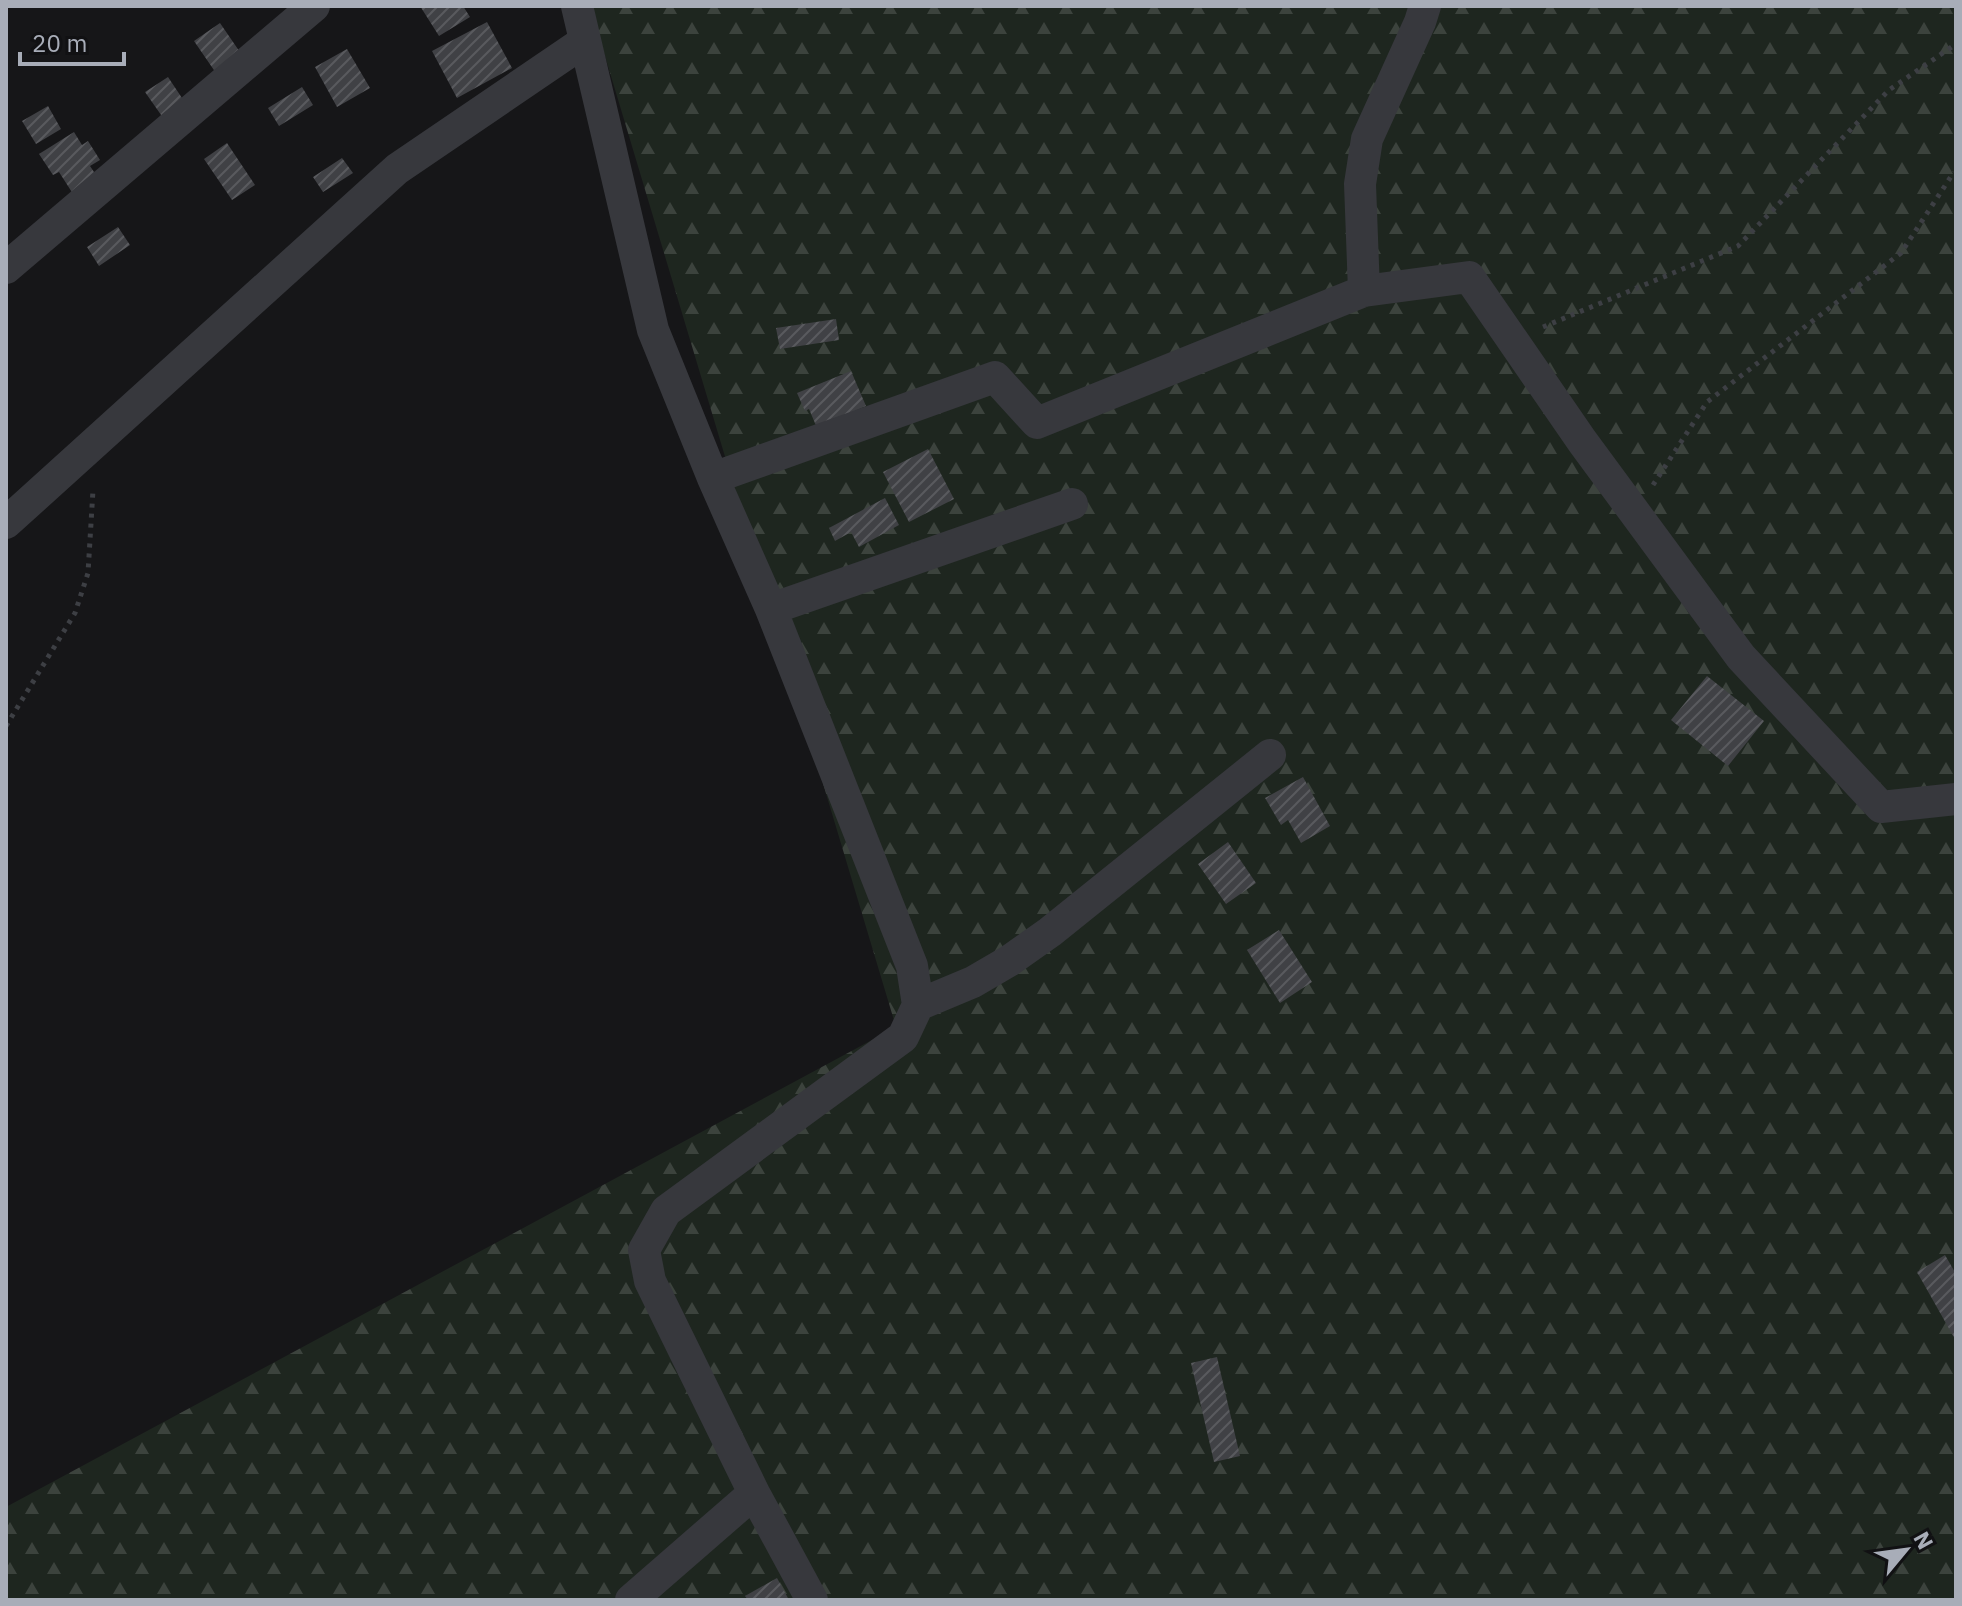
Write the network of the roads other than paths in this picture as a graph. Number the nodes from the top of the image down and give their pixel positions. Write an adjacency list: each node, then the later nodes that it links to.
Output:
1 (314, 6): 5 (street)
2 (577, 6): 4 (street)
3 (1425, 6): 6 (street)
4 (585, 41): 7 (street); 9 (street)
5 (6, 268)
6 (1364, 291): 7 (street); 12 (street)
7 (713, 478): 10 (street)
8 (1072, 504): 10 (street)
9 (6, 523)
10 (771, 609): 13 (street)
11 (1270, 755): 13 (street)
12 (1956, 799)
13 (918, 1005): 14 (street)
14 (754, 1493): 15 (street); 16 (street)
15 (631, 1600)
16 (812, 1600)

